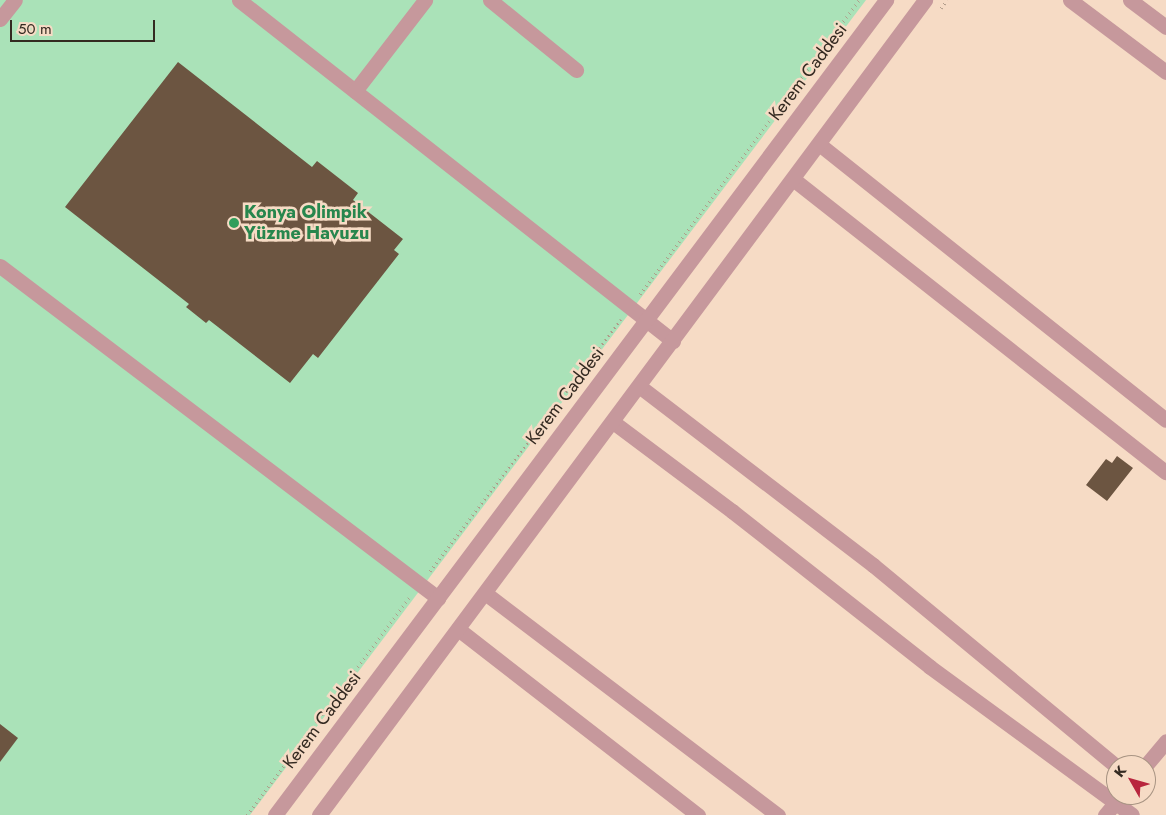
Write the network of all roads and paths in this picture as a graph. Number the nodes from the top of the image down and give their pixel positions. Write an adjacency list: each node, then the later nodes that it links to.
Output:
1 (15, 0): 10 (street)
2 (239, 0): 14 (street)
3 (425, 0): 14 (street)
4 (490, 0): 12 (street)
5 (859, 0): 18 (path)
6 (886, 0): 19 (street, Kerem Caddesi)
7 (925, 0): 15 (street)
8 (1070, 0): 13 (street)
9 (1130, 0): 11 (street)
10 (0, 20)
11 (1166, 27)
12 (576, 70)
13 (1166, 72)
14 (355, 91): 18 (street)
15 (819, 144): 16 (street); 22 (street)
16 (794, 179): 20 (street); 24 (street)
17 (0, 266): 25 (street)
18 (630, 307): 19 (street); 25 (path)
19 (646, 320): 20 (street); 27 (street, Kerem Caddesi)
20 (673, 341): 21 (street)
21 (639, 386): 23 (street); 31 (street)
22 (1166, 420)
23 (613, 422): 26 (street); 32 (street)
24 (1166, 472)
25 (419, 584): 27 (street); 34 (path)
26 (485, 593): 28 (street); 38 (street)
27 (438, 598): 35 (street, Kerem Caddesi)
28 (458, 629): 36 (street); 37 (street)
29 (1166, 741): 30 (street)
30 (1155, 755)
31 (1106, 758)
32 (1106, 799)
33 (1114, 805): 39 (street)
34 (247, 815)
35 (275, 815)
36 (319, 815)
37 (698, 815)
38 (778, 815)
39 (1132, 815)

